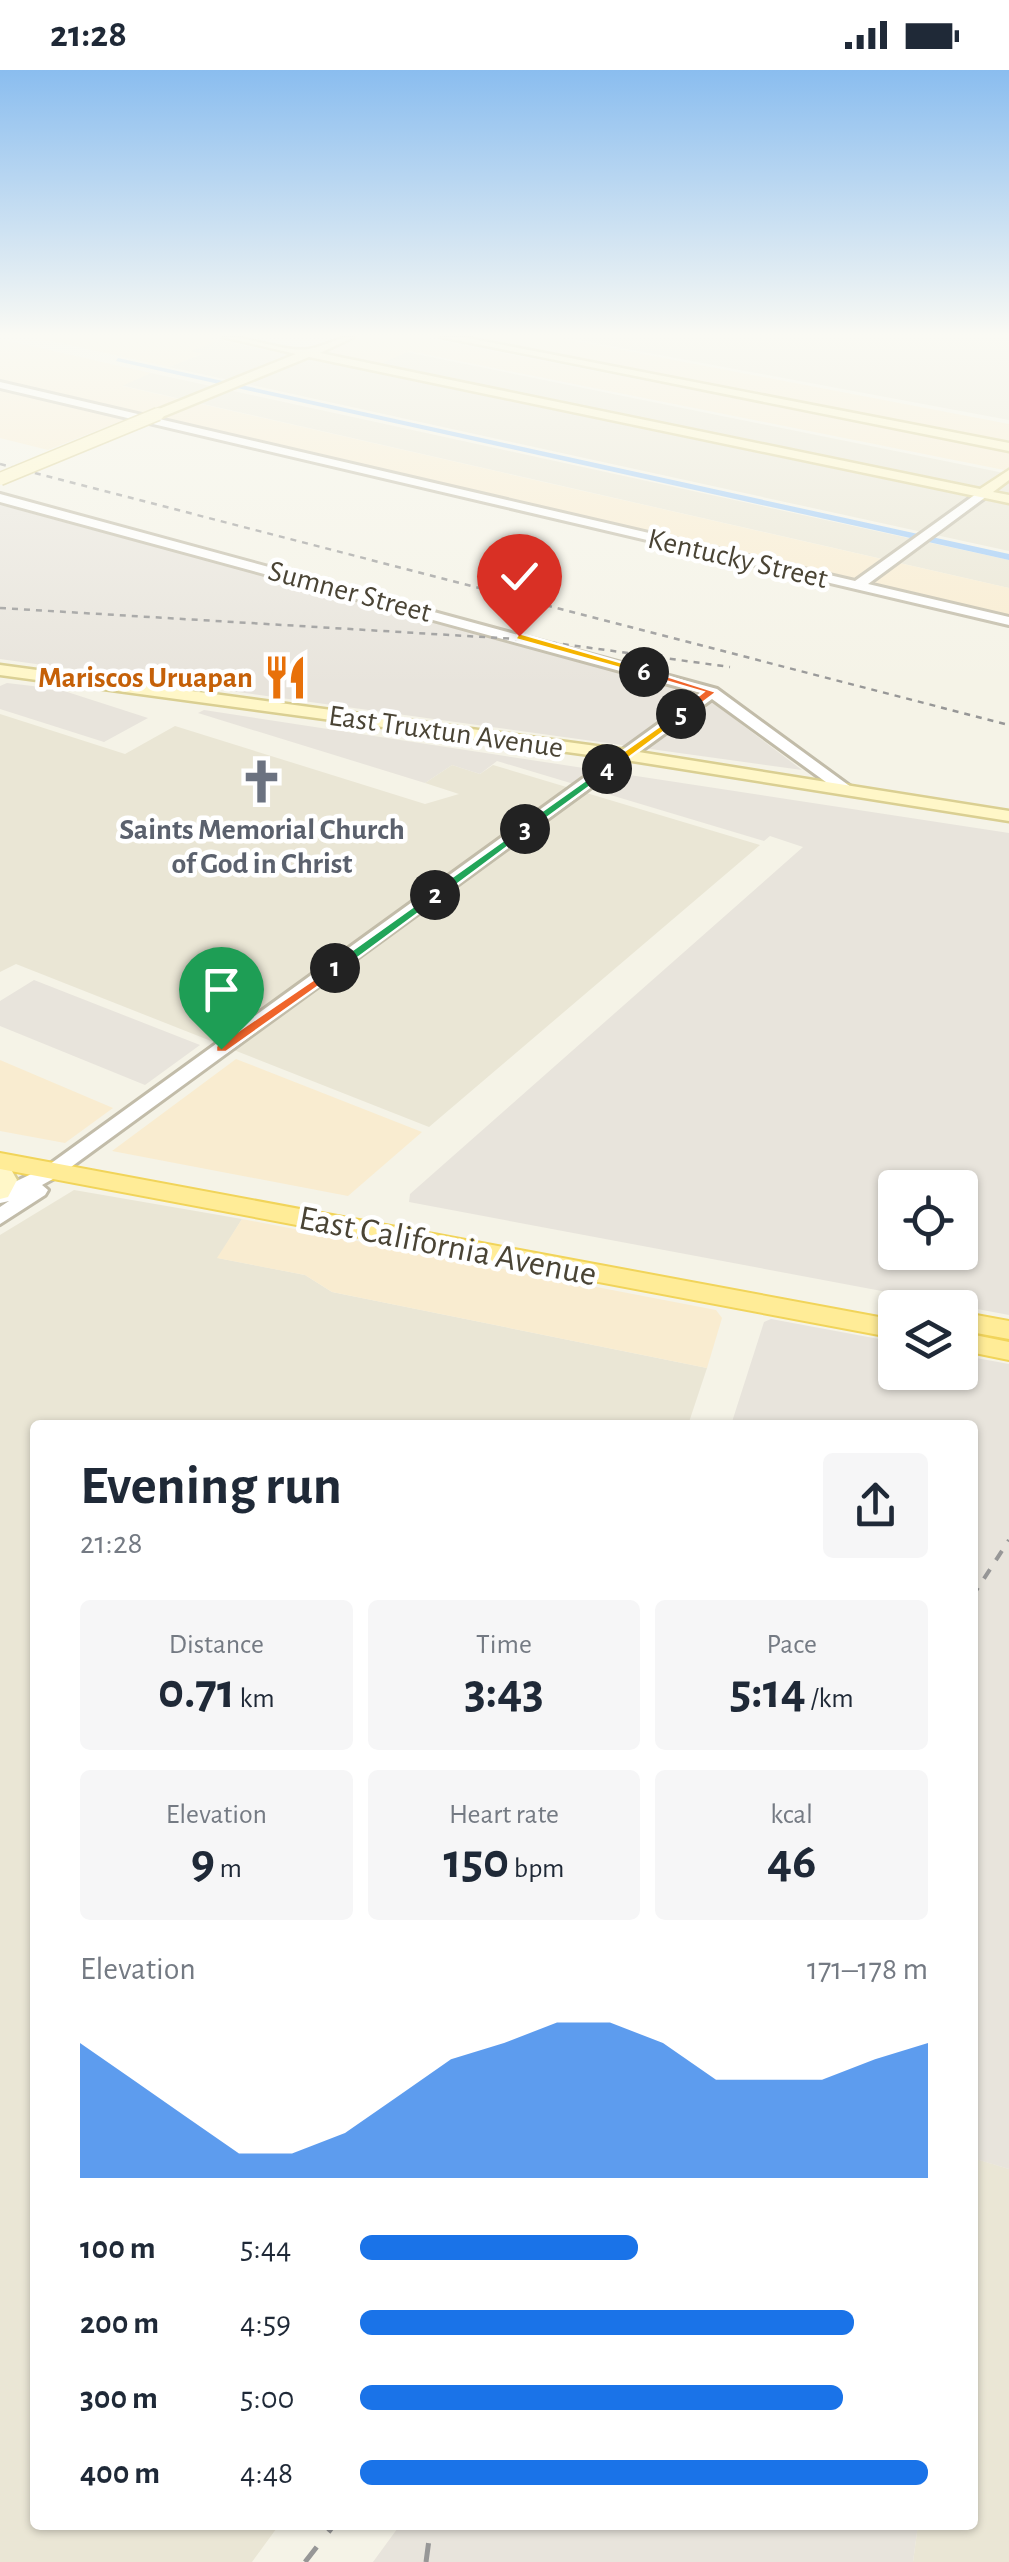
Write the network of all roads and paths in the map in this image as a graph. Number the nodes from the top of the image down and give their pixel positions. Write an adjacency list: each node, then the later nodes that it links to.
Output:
1 (57, 453): 5 (main road, bridge)
2 (291, 453): 9 (street, Kentucky Street)
3 (792, 453): 6 (main road)
4 (1009, 474): 6 (main road)
5 (0, 477)
6 (983, 493): 8 (main road); 9 (street)
7 (0, 498): 12 (street, Sumner Street)
8 (1009, 499)
9 (857, 586): 10 (street, Kentucky Street)
10 (1009, 621)
11 (0, 670): 13 (main road, East Truxtun Avenue)
12 (712, 692): 13 (street); 14 (street, Sumner Street)
13 (626, 755): 14 (main road, East Truxtun Avenue); 18 (street)
14 (847, 790): 15 (main road, East Truxtun Avenue)
15 (1009, 816)
16 (0, 1144): 18 (main road, East California Avenue)
17 (0, 1161): 18 (main road, East California Avenue)
18 (63, 1164): 20 (street); 21 (street); 22 (main road, East California Avenue); 24 (main road, East California Avenue)
19 (0, 1169): 20 (main road)
20 (0, 1194)
21 (0, 1217)
22 (878, 1306)
23 (978, 1325): 25 (main road)
24 (878, 1326)
25 (1009, 1330)
26 (978, 1345): 27 (main road)
27 (1009, 1351)

